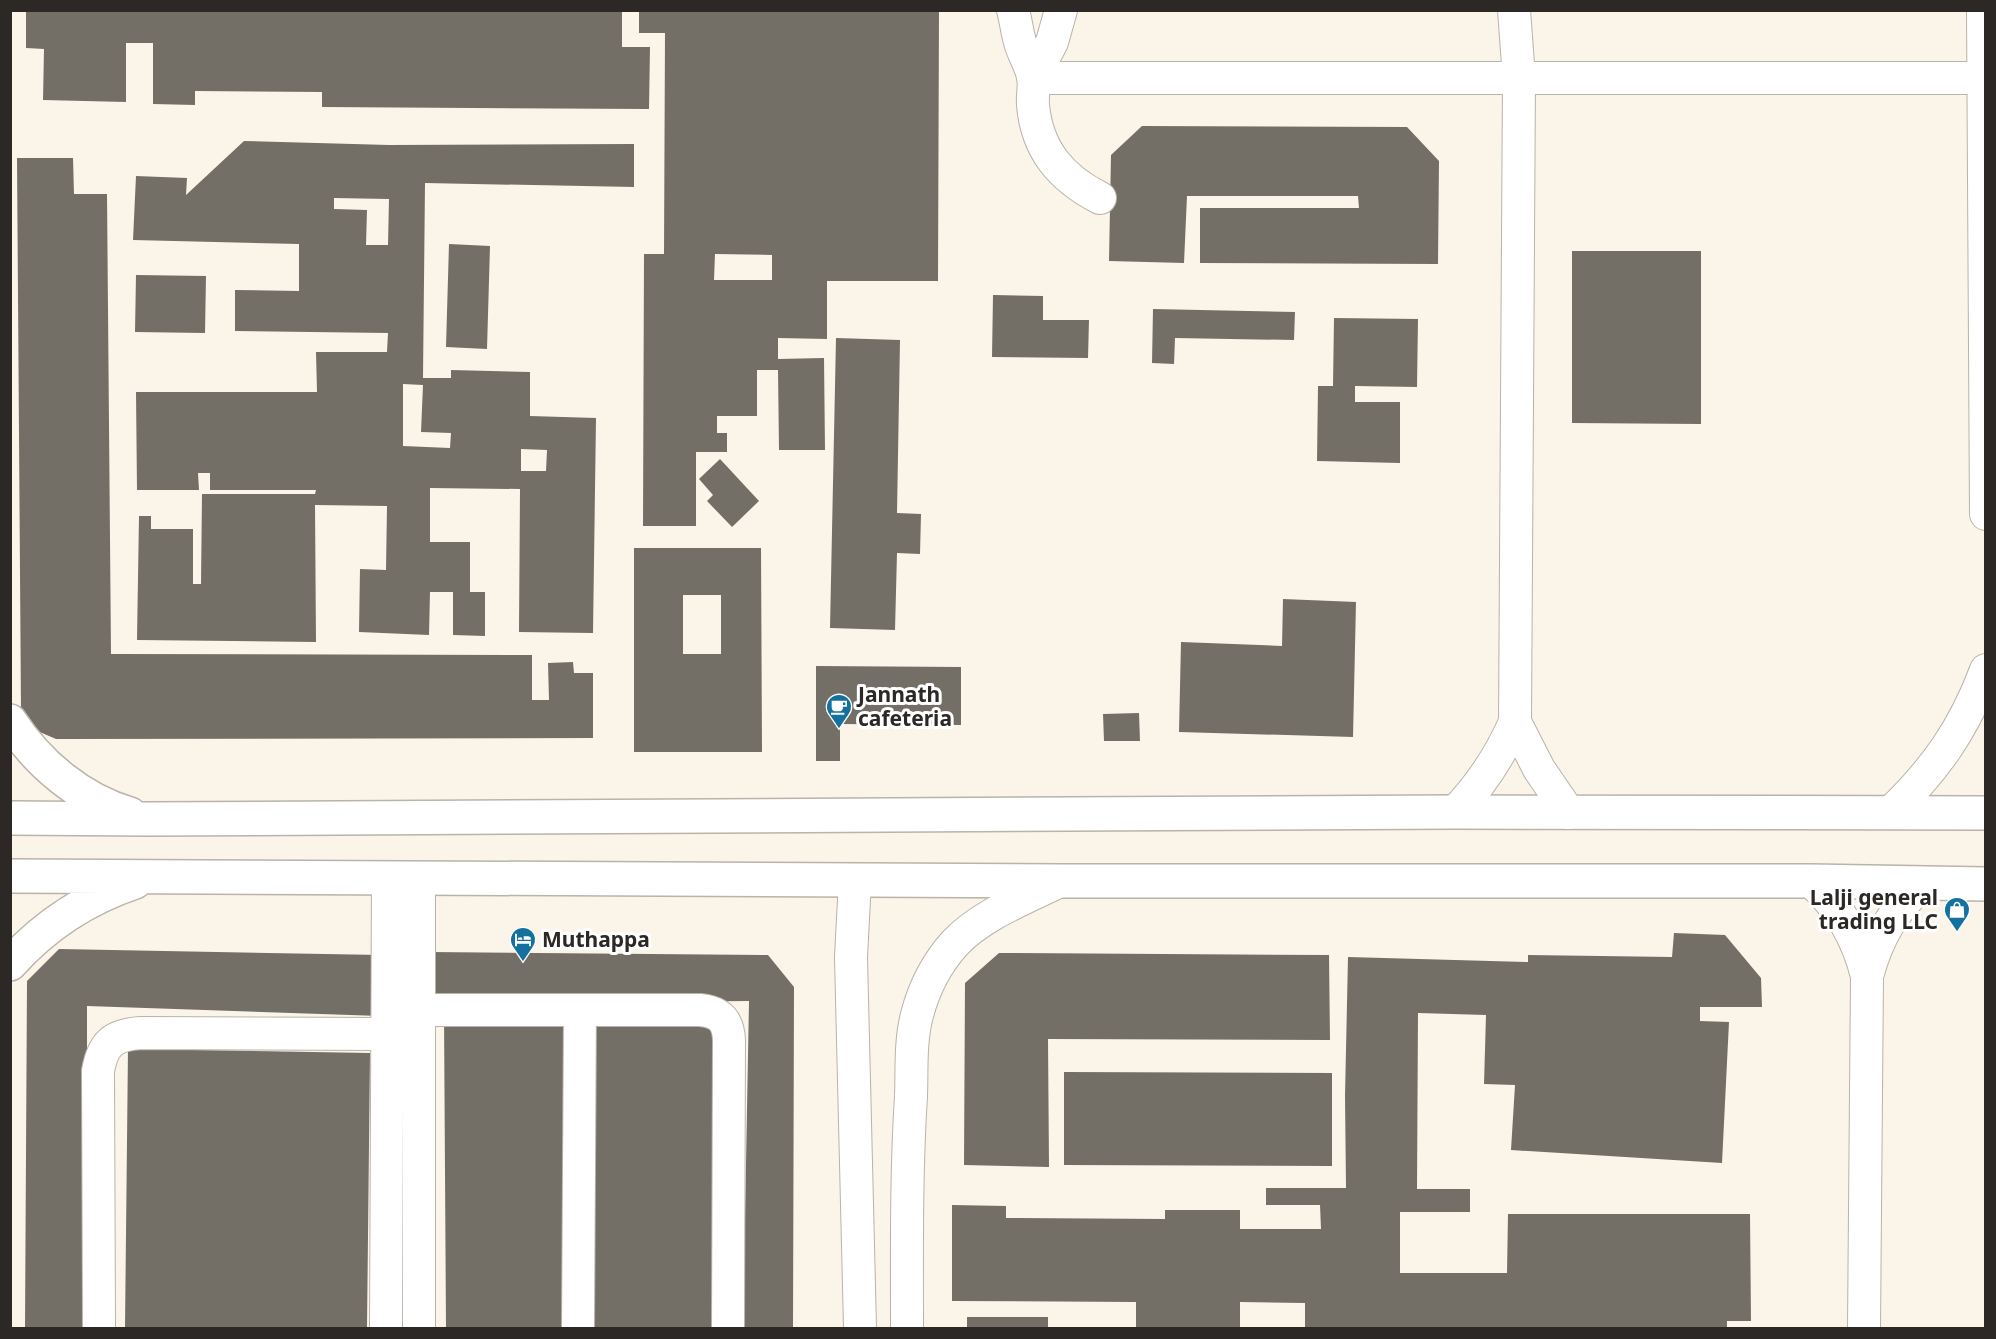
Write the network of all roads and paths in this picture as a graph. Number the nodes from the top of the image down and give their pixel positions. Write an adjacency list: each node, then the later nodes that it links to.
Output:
1 (1013, 10): 5 (street)
2 (1061, 10): 5 (street)
3 (1514, 10): 6 (street)
4 (1983, 10): 7 (street)
5 (1034, 78): 6 (street); 8 (street)
6 (1520, 78): 7 (street); 12 (street)
7 (1985, 78): 9 (street)
8 (1100, 198)
9 (1986, 514)
10 (1986, 670): 15 (street)
11 (10, 721): 18 (main road)
12 (1515, 722): 13 (street); 14 (street)
13 (1455, 812): 14 (main road); 18 (main road)
14 (1569, 813): 15 (main road)
15 (1890, 813): 16 (main road)
16 (1986, 813)
17 (10, 818): 18 (main road)
18 (149, 819)
19 (10, 876): 20 (main road)
20 (152, 877): 21 (main road); 27 (main road)
21 (403, 878): 22 (main road); 29 (street); 31 (street)
22 (855, 880): 23 (main road); 32 (street)
23 (1060, 880): 24 (main road); 33 (street)
24 (1811, 881): 25 (main road); 28 (street)
25 (1923, 882): 26 (main road); 28 (street)
26 (1986, 884)
27 (10, 964)
28 (1867, 976): 41 (street)
29 (418, 1010): 30 (street); 36 (street)
30 (580, 1010): 37 (street); 38 (street)
31 (387, 1034): 34 (street); 35 (street)
32 (857, 1159): 33 (street); 39 (street)
33 (907, 1160): 40 (street)
34 (99, 1329)
35 (386, 1329)
36 (419, 1329)
37 (579, 1329)
38 (728, 1329)
39 (860, 1329)
40 (907, 1329)
41 (1864, 1329)

